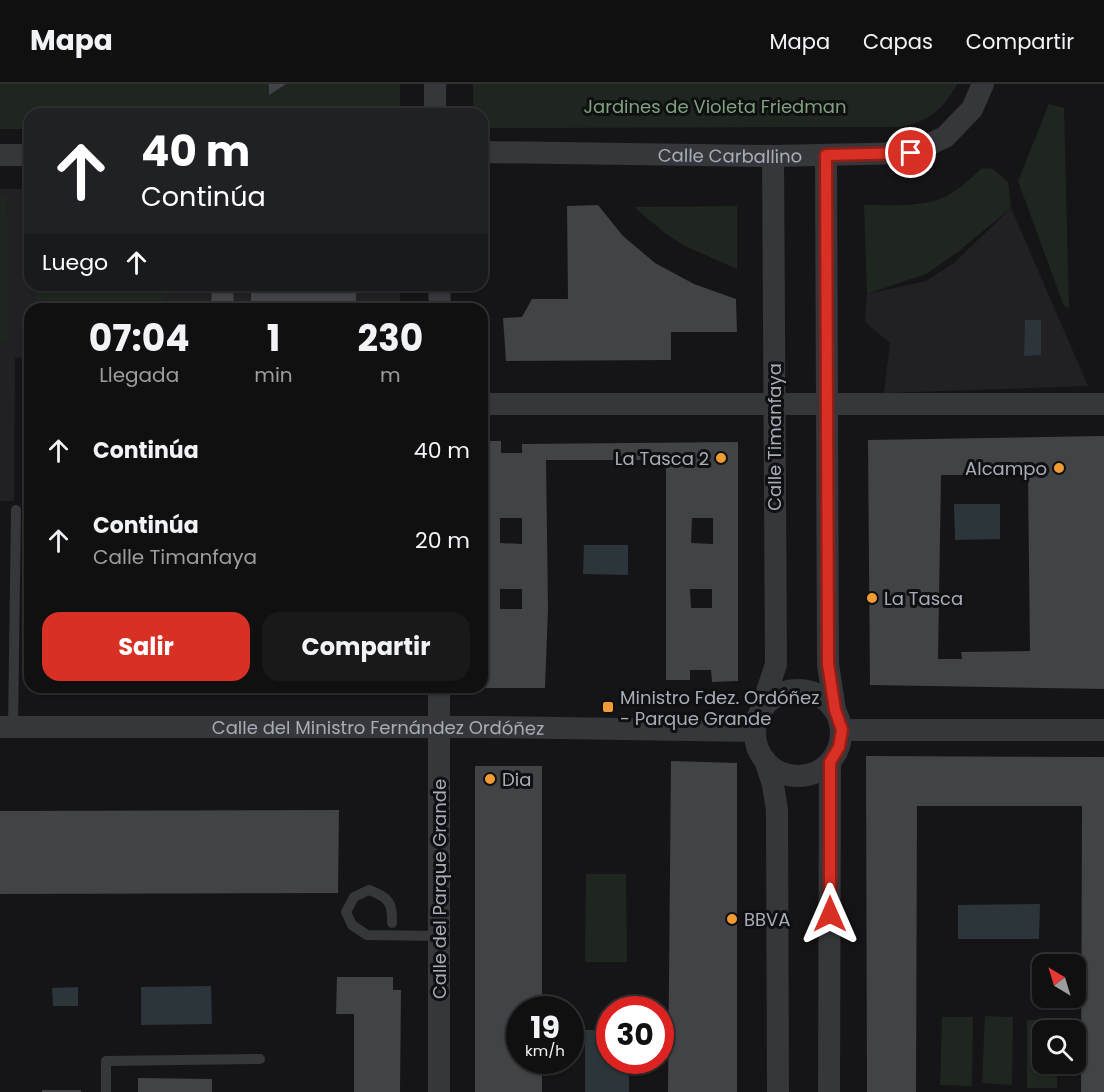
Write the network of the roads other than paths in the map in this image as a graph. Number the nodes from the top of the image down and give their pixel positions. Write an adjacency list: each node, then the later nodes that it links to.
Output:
1 (435, 84): 3 (street)
2 (983, 84): 7 (street, Calle Carballino)
3 (435, 108)
4 (488, 152): 8 (street, Calle Carballino)
5 (0, 155): 6 (street)
6 (24, 155)
7 (826, 155): 8 (street, Calle Carballino); 10 (street)
8 (772, 156): 12 (street, Calle Timanfaya)
9 (488, 404): 12 (street)
10 (826, 404): 11 (street); 12 (street); 15 (street)
11 (1104, 404)
12 (773, 405): 16 (street, Calle Timanfaya)
13 (16, 510): 17 (lane)
14 (439, 693): 18 (street, Calle del Parque Grande)
15 (839, 720): 16 (street); 19 (street); 21 (street)
16 (757, 723): 18 (street, Calle del Ministro Fernández Ordóñez); 20 (street)
17 (7, 727): 18 (street, Calle del Ministro Fernández Ordóñez)
18 (439, 727): 23 (street, Calle del Parque Grande)
19 (1104, 729)
20 (765, 760): 21 (street); 27 (street)
21 (830, 762): 28 (street)
22 (392, 922): 23 (lane)
23 (439, 936): 26 (street, Calle del Parque Grande)
24 (260, 1059): 25 (lane)
25 (106, 1092)
26 (439, 1092)
27 (778, 1092)
28 (829, 1092)

